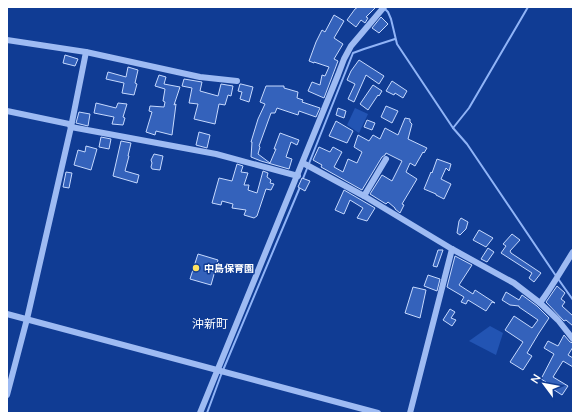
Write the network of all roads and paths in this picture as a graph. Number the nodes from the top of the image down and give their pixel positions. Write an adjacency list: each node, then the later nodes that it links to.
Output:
1 (380, 9): 8 (street)
2 (7, 40): 3 (street)
3 (86, 52): 4 (street); 6 (street)
4 (237, 81)
5 (7, 111): 6 (street)
6 (71, 127): 9 (street); 15 (street)
7 (386, 160): 10 (street)
8 (303, 163): 9 (street); 10 (street)
9 (298, 176): 17 (street)
10 (364, 196): 11 (street)
11 (452, 249): 13 (street); 21 (street)
12 (573, 252): 13 (street)
13 (540, 303): 16 (street)
14 (7, 314): 15 (street)
15 (27, 319): 17 (street); 18 (street)
16 (573, 338)
17 (218, 370): 19 (street); 20 (street)
18 (7, 395)
19 (200, 413)
20 (378, 413)
21 (410, 413)

